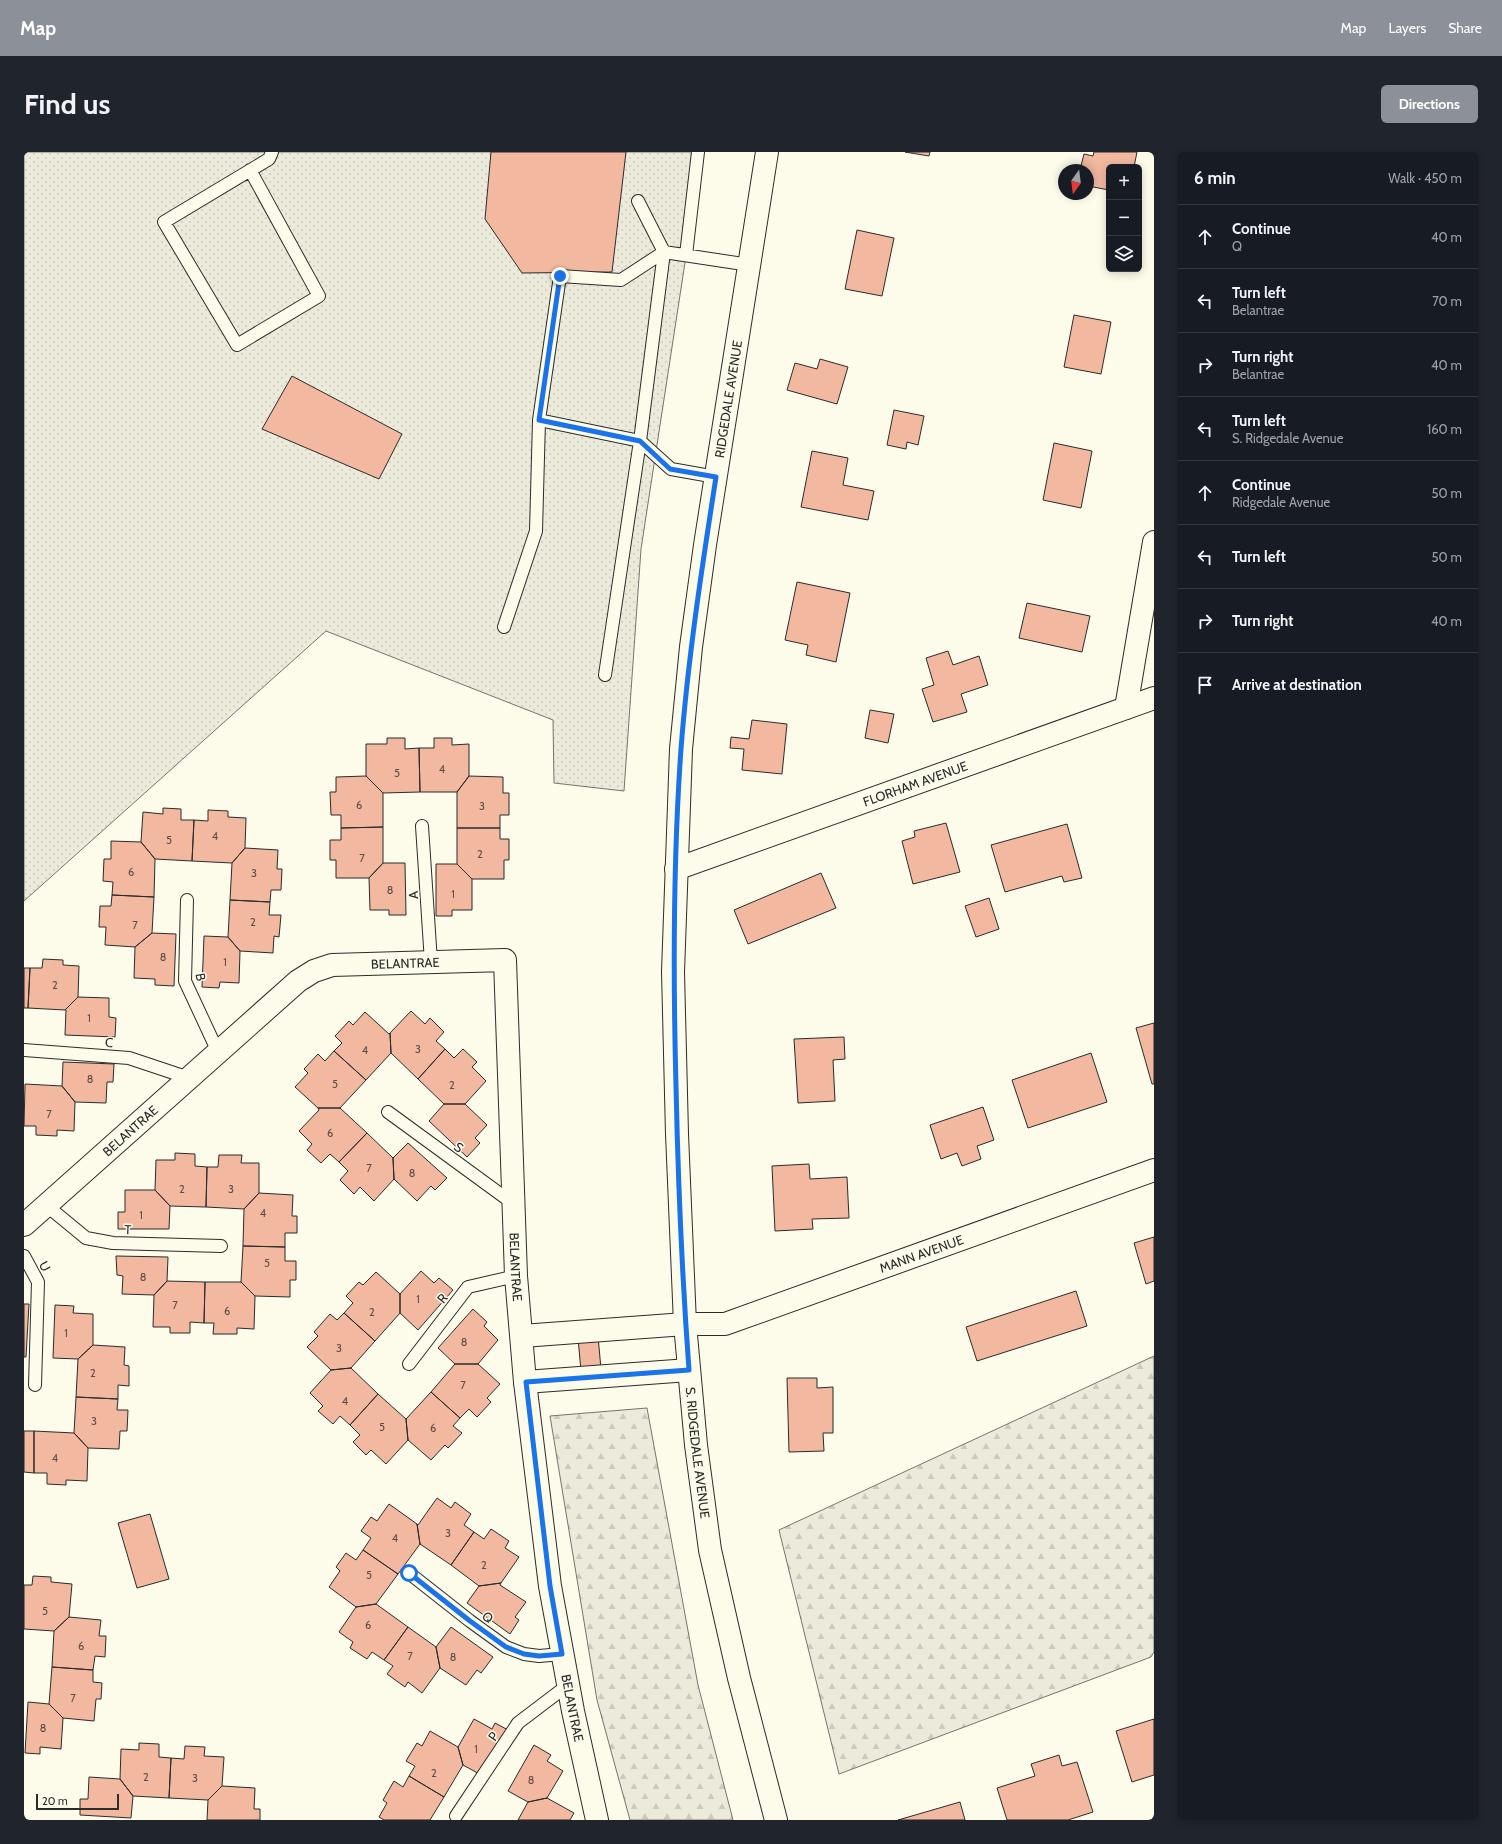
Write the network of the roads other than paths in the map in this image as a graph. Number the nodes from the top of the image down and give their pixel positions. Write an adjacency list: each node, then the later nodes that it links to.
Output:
1 (272, 152): 4 (lane)
2 (698, 152): 7 (lane)
3 (767, 152): 8 (street, RIDGEDALE AVENUE)
4 (250, 170): 4 (lane)
5 (638, 202): 6 (lane)
6 (664, 252): 7 (lane); 9 (lane); 10 (lane)
7 (686, 255): 8 (lane)
8 (750, 265): 11 (street, RIDGEDALE AVENUE)
9 (539, 420): 10 (lane); 13 (lane)
10 (640, 441): 11 (lane); 14 (lane)
11 (716, 477): 15 (street, RIDGEDALE AVENUE)
12 (1154, 542): 17 (street)
13 (504, 627)
14 (605, 675)
15 (687, 694): 19 (street, S. RIDGEDALE AVENUE)
16 (1154, 698): 17 (street, FLORHAM AVENUE)
17 (1126, 708): 19 (street, FLORHAM AVENUE)
18 (422, 826): 21 (lane, A)
19 (676, 869): 33 (street, S. RIDGEDALE AVENUE)
20 (187, 900): 23 (lane, B)
21 (431, 962): 23 (street, BELANTRAE); 27 (street, BELANTRAE)
22 (24, 1050): 24 (lane, C)
23 (218, 1052): 24 (street, BELANTRAE)
24 (189, 1078): 28 (street, BELANTRAE)
25 (388, 1112): 27 (lane, S)
26 (1154, 1170): 33 (street, MANN AVENUE)
27 (514, 1204): 32 (street, BELANTRAE)
28 (46, 1205): 29 (street, BELANTRAE); 30 (lane, T)
29 (24, 1225)
30 (221, 1246)
31 (24, 1256): 38 (lane, U)
32 (516, 1276): 34 (street, BELANTRAE); 35 (lane, R)
33 (685, 1324): 34 (street); 36 (street, S. RIDGEDALE AVENUE)
34 (522, 1336): 37 (street, BELANTRAE)
35 (409, 1364)
36 (689, 1370): 37 (street); 44 (street, S. RIDGEDALE AVENUE)
37 (526, 1382): 40 (street, BELANTRAE)
38 (35, 1385)
39 (409, 1573): 40 (lane, Q)
40 (562, 1654): 41 (street, BELANTRAE)
41 (568, 1685): 42 (lane, P); 43 (street, BELANTRAE)
42 (456, 1816)
43 (597, 1820)
44 (776, 1820)

